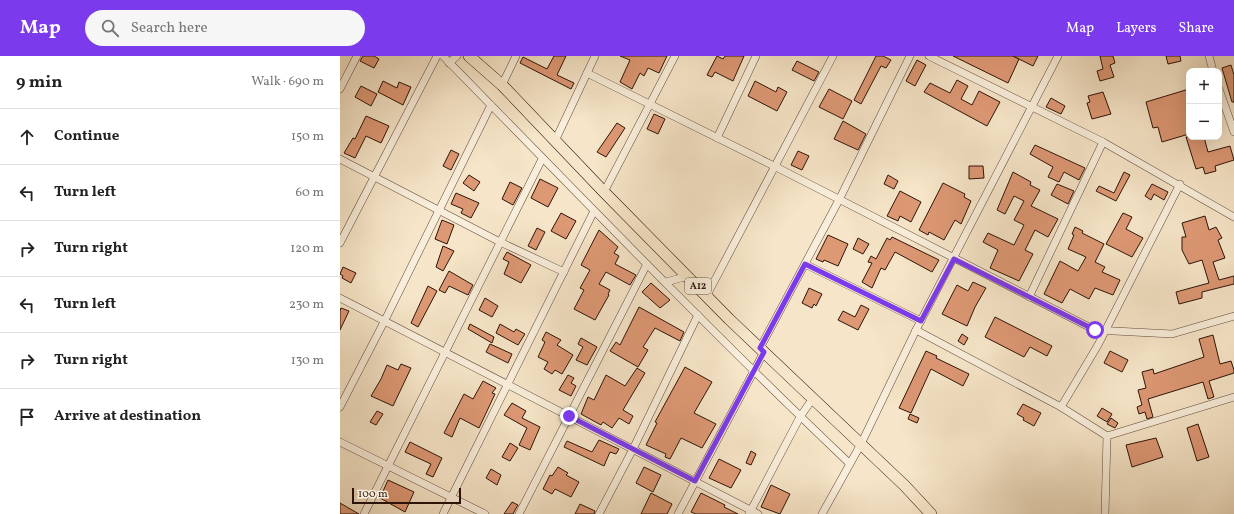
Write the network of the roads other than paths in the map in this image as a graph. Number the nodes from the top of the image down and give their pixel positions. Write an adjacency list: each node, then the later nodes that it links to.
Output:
1 (357, 56): 19 (street)
2 (437, 56): 31 (street)
3 (443, 56): 15 (street)
4 (457, 56): 15 (street)
5 (469, 56): 18 (main road, A12)
6 (516, 56): 18 (street)
7 (595, 56): 17 (street)
8 (675, 56): 21 (street)
9 (756, 56): 25 (street)
10 (833, 56): 30 (street)
11 (910, 56): 34 (street)
12 (929, 56): 23 (street)
13 (1058, 56): 23 (street)
14 (1209, 56): 16 (street)
15 (449, 63): 22 (street)
16 (1213, 68)
17 (587, 73): 21 (street); 26 (street)
18 (502, 85): 26 (main road, A12)
19 (340, 89)
20 (1222, 98): 24 (street)
21 (649, 104): 25 (street); 33 (street)
22 (491, 105): 29 (street); 35 (street)
23 (1032, 106): 27 (street); 40 (street)
24 (1234, 132)
25 (717, 138): 30 (street)
26 (555, 141): 33 (main road, A12)
27 (1104, 142): 32 (street); 47 (street)
28 (340, 159): 31 (street)
29 (542, 159): 36 (street); 38 (street)
30 (776, 167): 34 (street); 46 (street)
31 (373, 176): 35 (street); 39 (street)
32 (1180, 184): 37 (street); 54 (street)
33 (604, 192): 44 (main road, A12)
34 (839, 200): 40 (street); 42 (street)
35 (439, 211): 38 (street); 51 (street)
36 (594, 211): 41 (street); 43 (street)
37 (1234, 217)
38 (500, 242): 43 (street); 56 (street)
39 (340, 243)
40 (954, 259): 47 (street); 52 (street)
41 (646, 264): 45 (street); 63 (street)
42 (805, 264): 52 (street); 55 (street)
43 (564, 272): 58 (street)
44 (688, 276): 45 (street); 46 (main road, A12)
45 (666, 282): 49 (street)
46 (707, 294): 55 (main road, A12)
47 (1029, 297): 54 (street)
48 (340, 298): 51 (street)
49 (698, 315): 57 (street); 68 (street)
50 (1234, 316): 54 (street)
51 (385, 320): 56 (street); 61 (street)
52 (921, 321): 53 (street)
53 (916, 330): 62 (street); 67 (street)
54 (1105, 331): 62 (street)
55 (762, 350): 57 (street); 60 (main road, A12)
56 (445, 352): 58 (street); 70 (street)
57 (755, 372): 64 (street); 71 (street)
58 (508, 385): 63 (street); 72 (street)
59 (1234, 397): 65 (street)
60 (813, 398): 64 (street); 67 (main road, A12)
61 (340, 407)
62 (1061, 407): 65 (street)
63 (569, 416): 68 (street); 77 (street)
64 (800, 417): 69 (street); 73 (street)
65 (1107, 436): 83 (street)
66 (340, 442): 70 (street)
67 (861, 444): 69 (street); 82 (main road, A12)
68 (633, 449): 71 (street); 78 (street)
69 (849, 463): 81 (street)
70 (388, 466): 72 (street); 74 (street)
71 (695, 481): 73 (street); 79 (street)
72 (452, 497): 75 (street); 76 (street)
73 (750, 512): 80 (street)
74 (364, 514)
75 (443, 514)
76 (485, 514)
77 (519, 514)
78 (599, 514)
79 (678, 514)
80 (758, 514)
81 (822, 514)
82 (931, 514)
83 (1105, 514)

